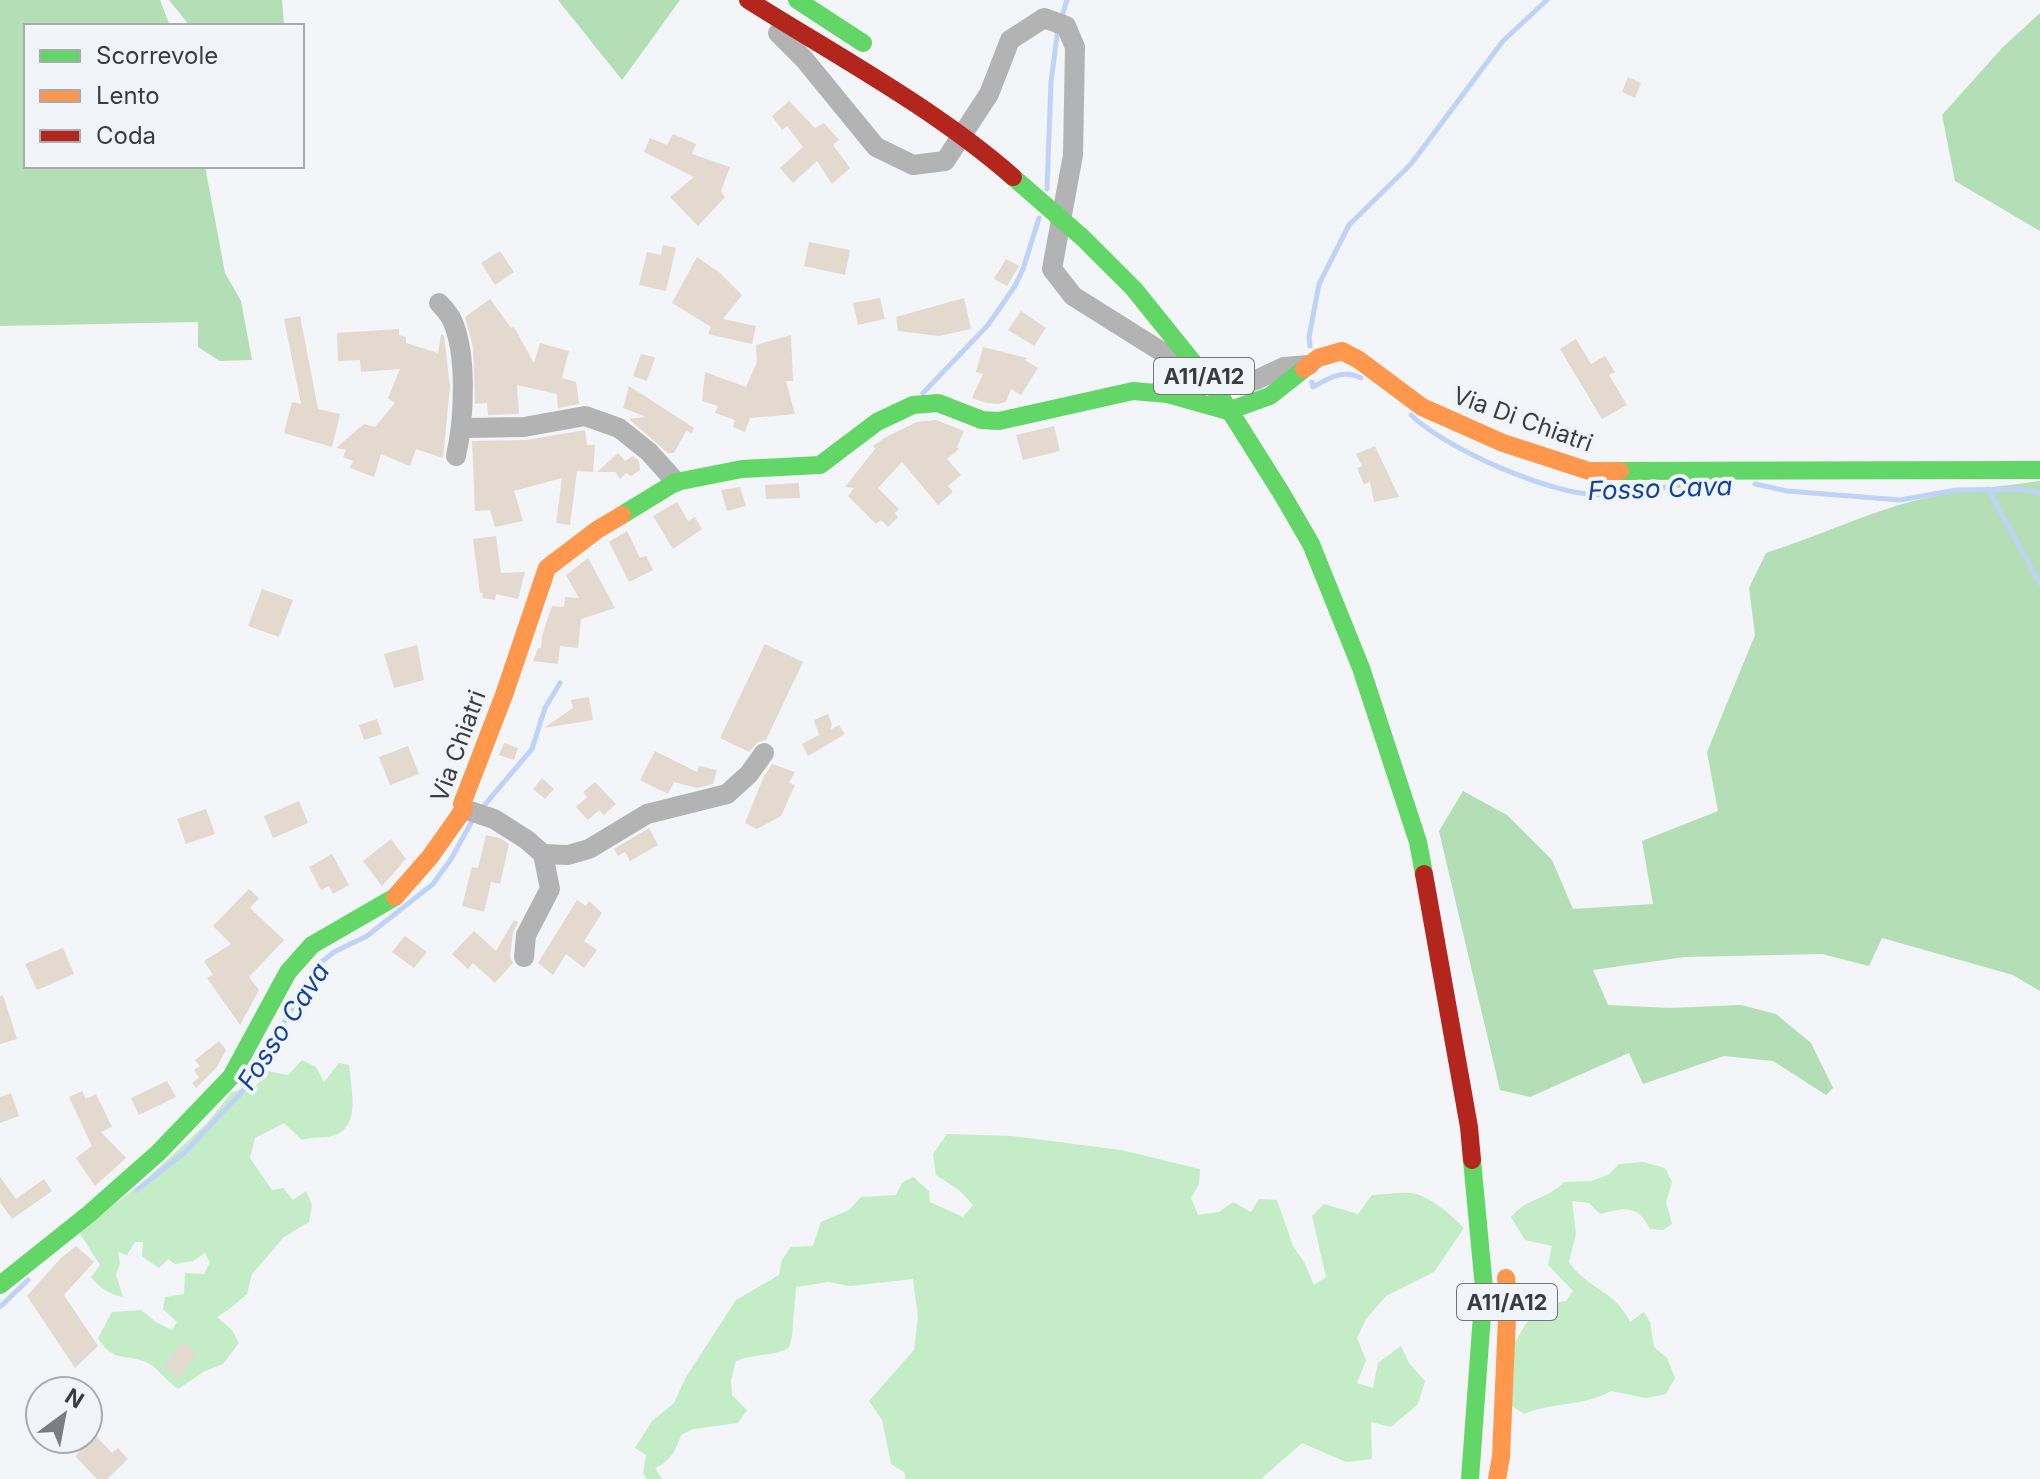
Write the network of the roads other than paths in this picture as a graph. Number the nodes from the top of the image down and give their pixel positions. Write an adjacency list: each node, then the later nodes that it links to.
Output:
1 (745, 0): 10 (street); 23 (main road, A11/A12)
2 (797, 0): 3 (main road)
3 (882, 56)
4 (960, 107): 5 (main road)
5 (984, 125)
6 (1053, 178): 7 (main road)
7 (1085, 206)
8 (439, 303): 13 (street)
9 (1222, 363): 12 (main road, A11/A12)
10 (1309, 365): 11 (main road, Via Di Chiatri); 15 (main road, Via Di Chiatri)
11 (938, 403): 16 (main road, Via Chiatri)
12 (1263, 421)
13 (462, 428): 14 (street); 16 (street)
14 (456, 456)
15 (2040, 470)
16 (676, 482): 18 (main road, Via Chiatri)
17 (764, 753): 19 (street)
18 (467, 810): 19 (street); 22 (main road, Via Chiatri)
19 (543, 854): 20 (street)
20 (524, 957)
21 (1504, 1263): 24 (main road, A11/A12)
22 (0, 1285)
23 (1470, 1479)
24 (1497, 1479)

